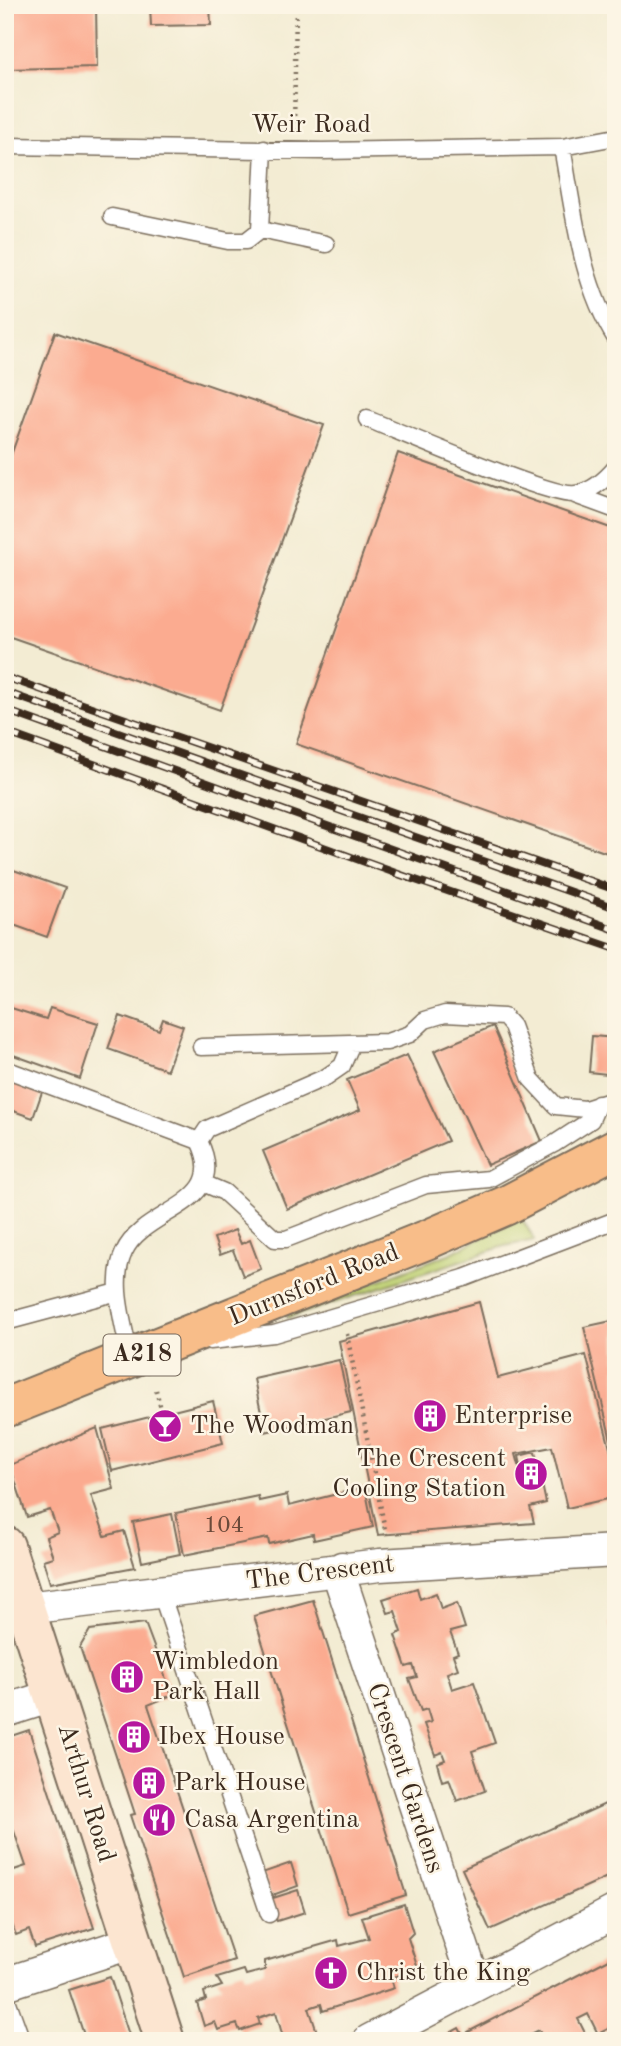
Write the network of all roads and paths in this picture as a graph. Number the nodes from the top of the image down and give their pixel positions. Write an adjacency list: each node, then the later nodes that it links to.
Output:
1 (296, 5): 2 (path)
2 (294, 105)
3 (616, 137): 5 (lane, Weir Road)
4 (5, 146): 6 (lane, Weir Road)
5 (562, 147): 6 (lane, Weir Road); 10 (lane)
6 (264, 149): 8 (lane)
7 (112, 217): 8 (lane)
8 (260, 230): 9 (lane)
9 (326, 244)
10 (616, 339)
11 (367, 419): 13 (lane)
12 (616, 467): 13 (lane)
13 (575, 495): 14 (lane)
14 (616, 510)
15 (352, 1043): 16 (lane); 19 (lane); 20 (lane)
16 (201, 1046)
17 (5, 1069): 20 (lane)
18 (616, 1099): 19 (lane)
19 (598, 1104): 22 (lane)
20 (199, 1141): 22 (lane)
21 (616, 1148): 27 (main road, Durnsford Road / A218)
22 (203, 1182): 24 (lane)
23 (616, 1220): 27 (lane)
24 (118, 1292): 25 (lane); 28 (lane)
25 (5, 1317)
26 (346, 1334): 32 (path)
27 (165, 1346): 28 (main road, Durnsford Road / A218)
28 (130, 1359): 30 (main road, Durnsford Road / A218)
29 (156, 1390): 31 (path)
30 (5, 1408)
31 (161, 1409)
32 (386, 1538)
33 (5, 1546): 37 (street, Arthur Road)
34 (616, 1551): 35 (street, The Crescent)
35 (342, 1568): 36 (street, The Crescent); 44 (street, Crescent Gardens)
36 (162, 1593): 37 (street, The Crescent); 41 (lane)
37 (26, 1608): 38 (street, Arthur Road)
38 (55, 1695): 39 (street); 42 (street, Arthur Road)
39 (5, 1711)
40 (616, 1911): 44 (street)
41 (269, 1914)
42 (133, 1942): 43 (street); 47 (street, Arthur Road)
43 (5, 1984)
44 (475, 1985): 48 (street)
45 (5, 1994): 46 (lane)
46 (22, 2041)
47 (165, 2041)
48 (369, 2041)

